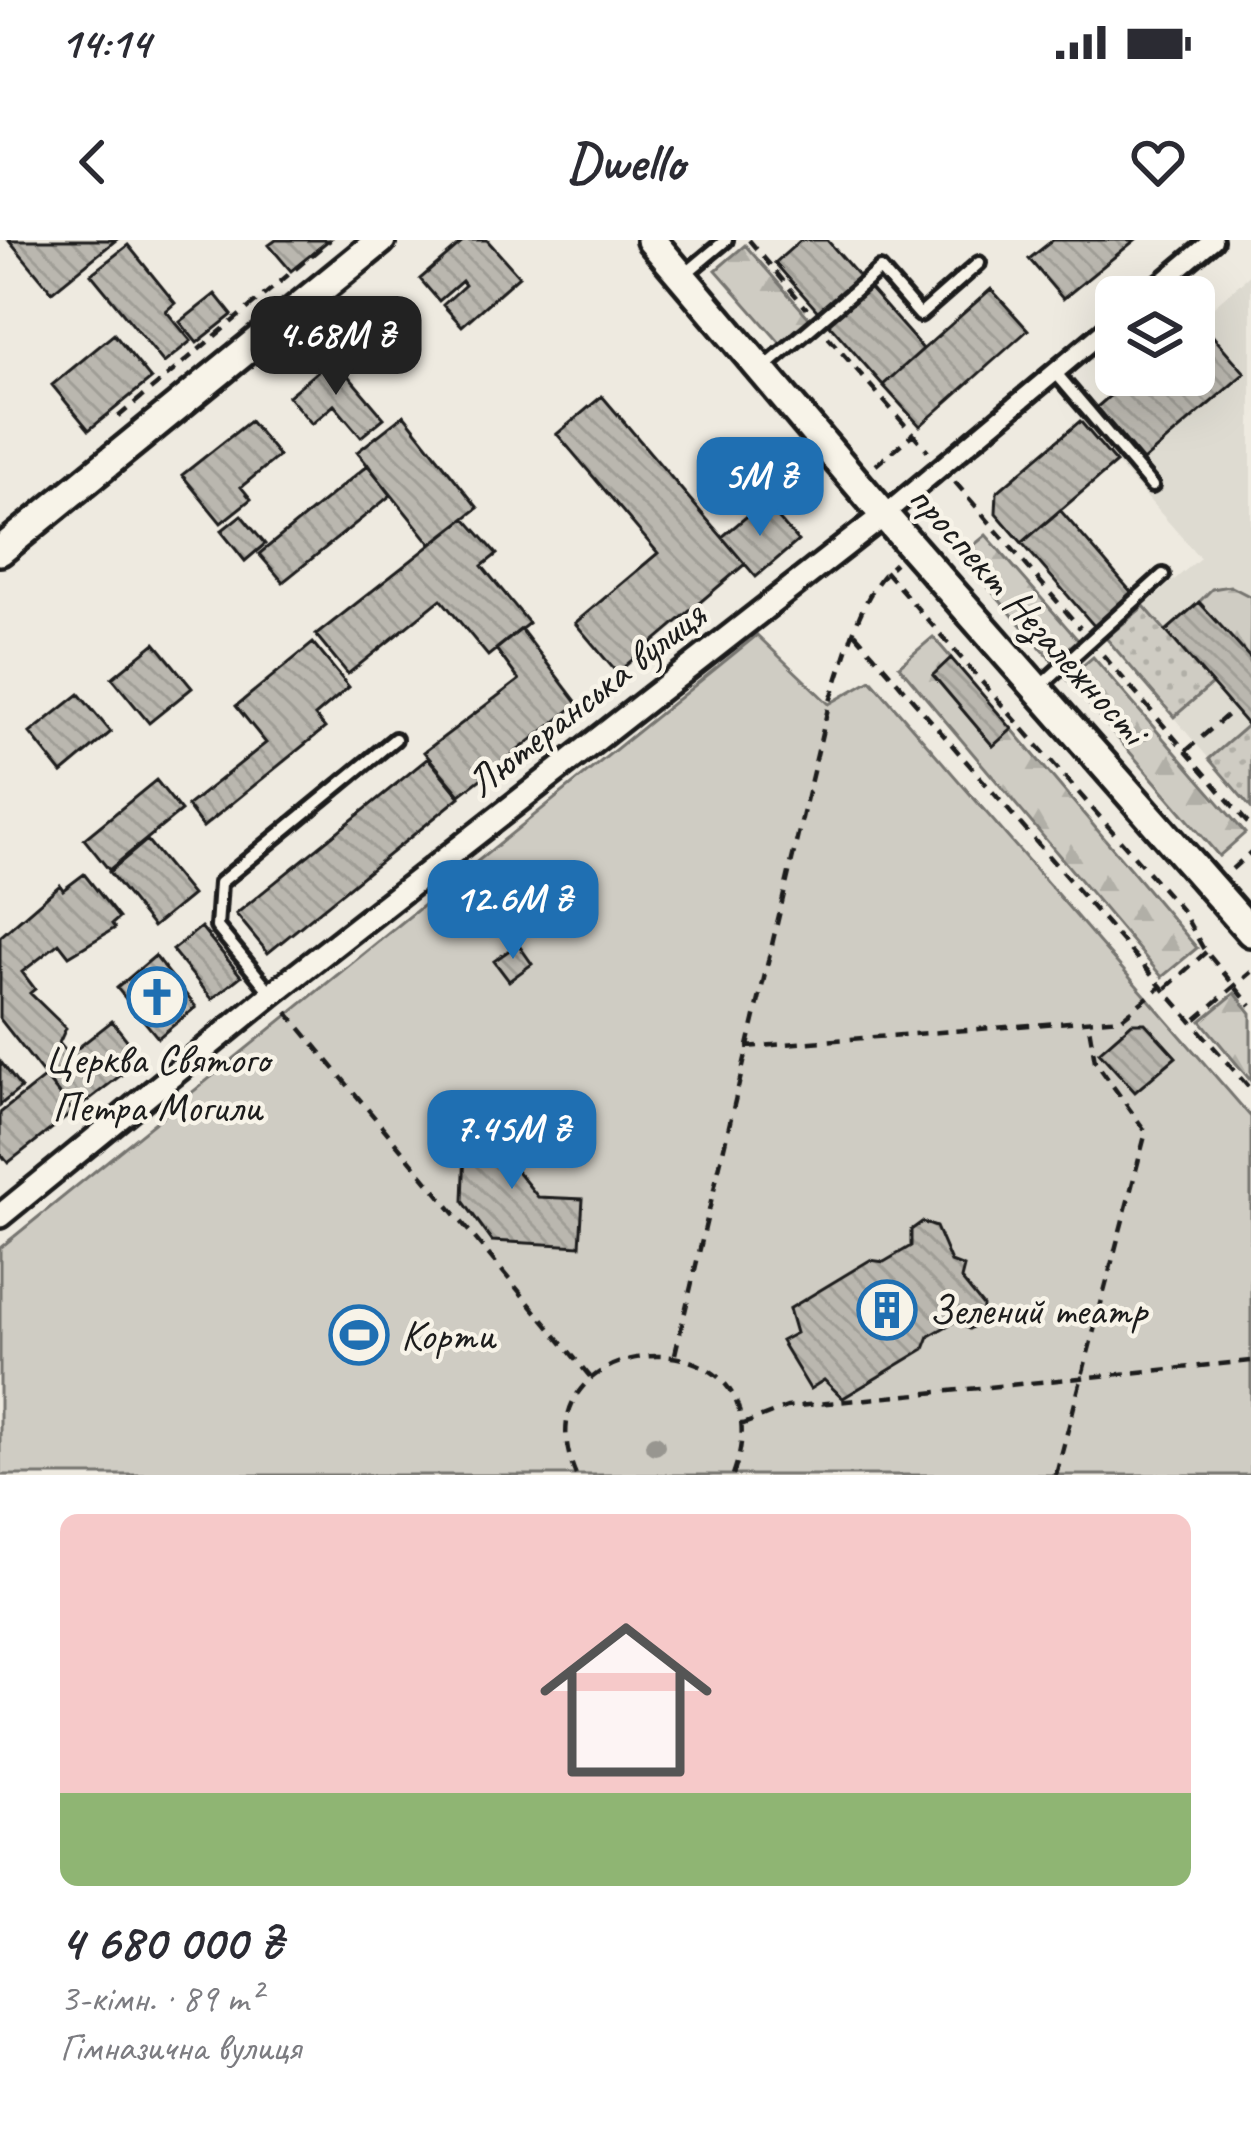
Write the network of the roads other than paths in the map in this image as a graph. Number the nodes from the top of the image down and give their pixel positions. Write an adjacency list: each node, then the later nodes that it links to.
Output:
1 (381, 240): 13 (street)
2 (651, 240): 7 (street, проспект Незалежності)
3 (726, 240): 7 (lane)
4 (1213, 240): 6 (street)
5 (979, 263): 9 (lane)
6 (1169, 276)
7 (681, 277): 9 (street, проспект Незалежності)
8 (1095, 338): 10 (street)
9 (761, 371): 12 (street, проспект Незалежності)
10 (1054, 372): 11 (lane); 12 (street)
11 (1152, 486)
12 (884, 515): 15 (street, проспект Незалежності); 18 (street, Лютеранська вулиця)
13 (0, 551)
14 (1163, 575): 15 (lane)
15 (1038, 688): 17 (street, проспект Незалежності)
16 (395, 739): 18 (lane)
17 (1247, 919)
18 (272, 994): 19 (street, Лютеранська вулиця)
19 (0, 1216)

